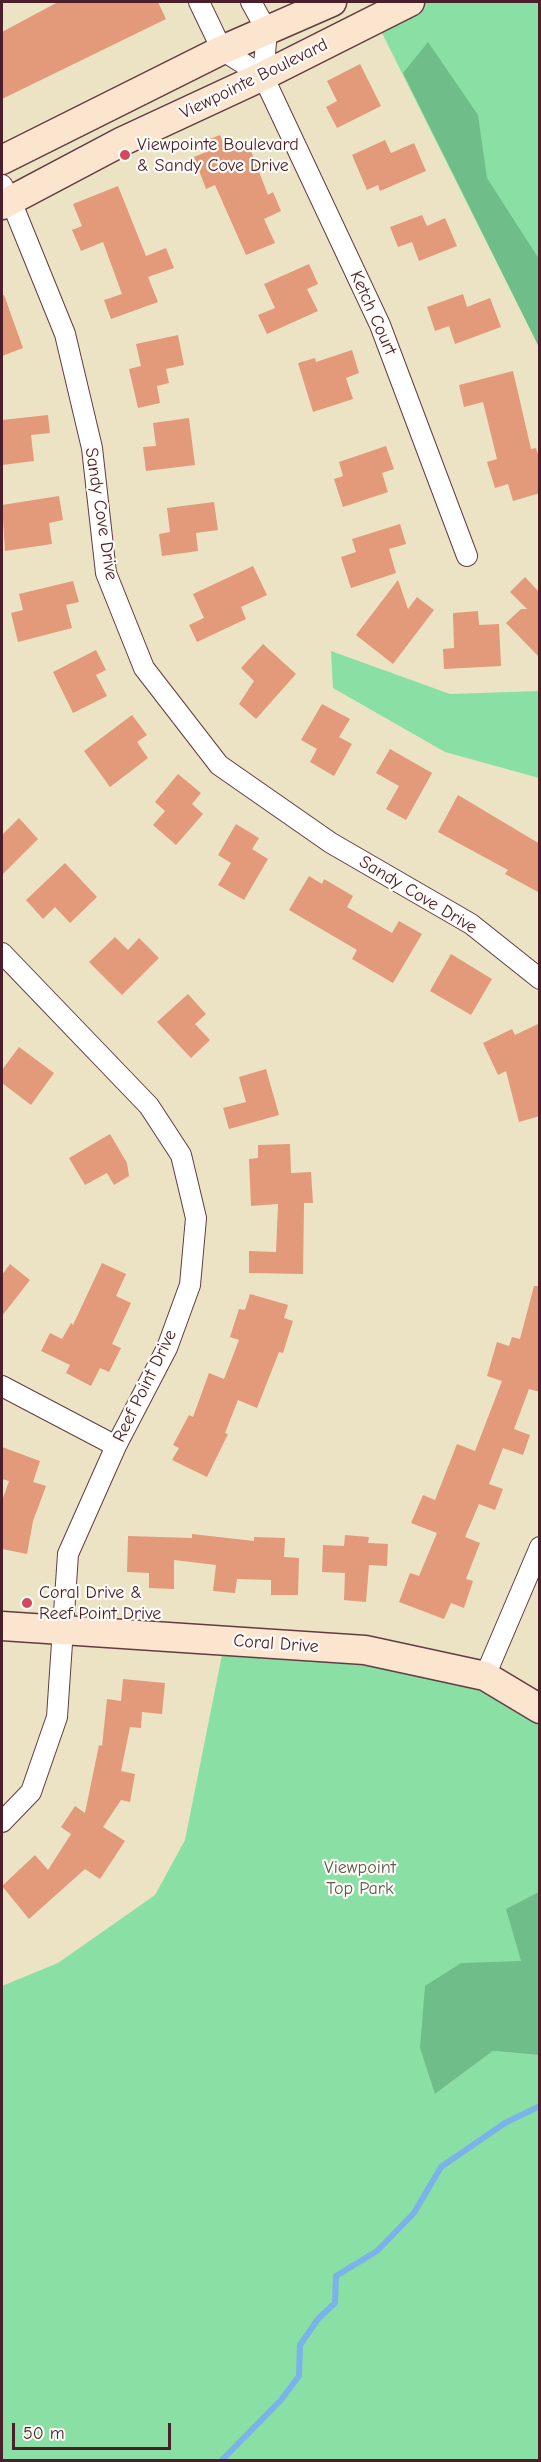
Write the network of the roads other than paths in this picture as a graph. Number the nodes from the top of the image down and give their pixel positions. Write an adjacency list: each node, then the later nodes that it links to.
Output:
1 (199, 2): 6 (street)
2 (251, 2): 5 (street)
3 (332, 2): 5 (street, Viewpointe Boulevard)
4 (410, 2): 7 (street, Viewpointe Boulevard)
5 (267, 31): 6 (street, Viewpointe Boulevard); 7 (street)
6 (222, 50): 7 (street); 8 (street, Viewpointe Boulevard)
7 (262, 76): 9 (street, Viewpointe Boulevard); 10 (street, Ketch Court)
8 (2, 160)
9 (5, 197): 12 (street, Sandy Cove Drive)
10 (467, 556)
11 (2, 953): 14 (street, Reef Point Drive)
12 (540, 979)
13 (2, 1386): 14 (street)
14 (116, 1446): 17 (street, Reef Point Drive)
15 (540, 1547): 18 (street)
16 (2, 1626): 17 (street, Coral Drive)
17 (63, 1631): 18 (street, Coral Drive); 20 (street, Reef Point Drive)
18 (485, 1676): 19 (street, Coral Drive)
19 (540, 1709)
20 (2, 1822)

